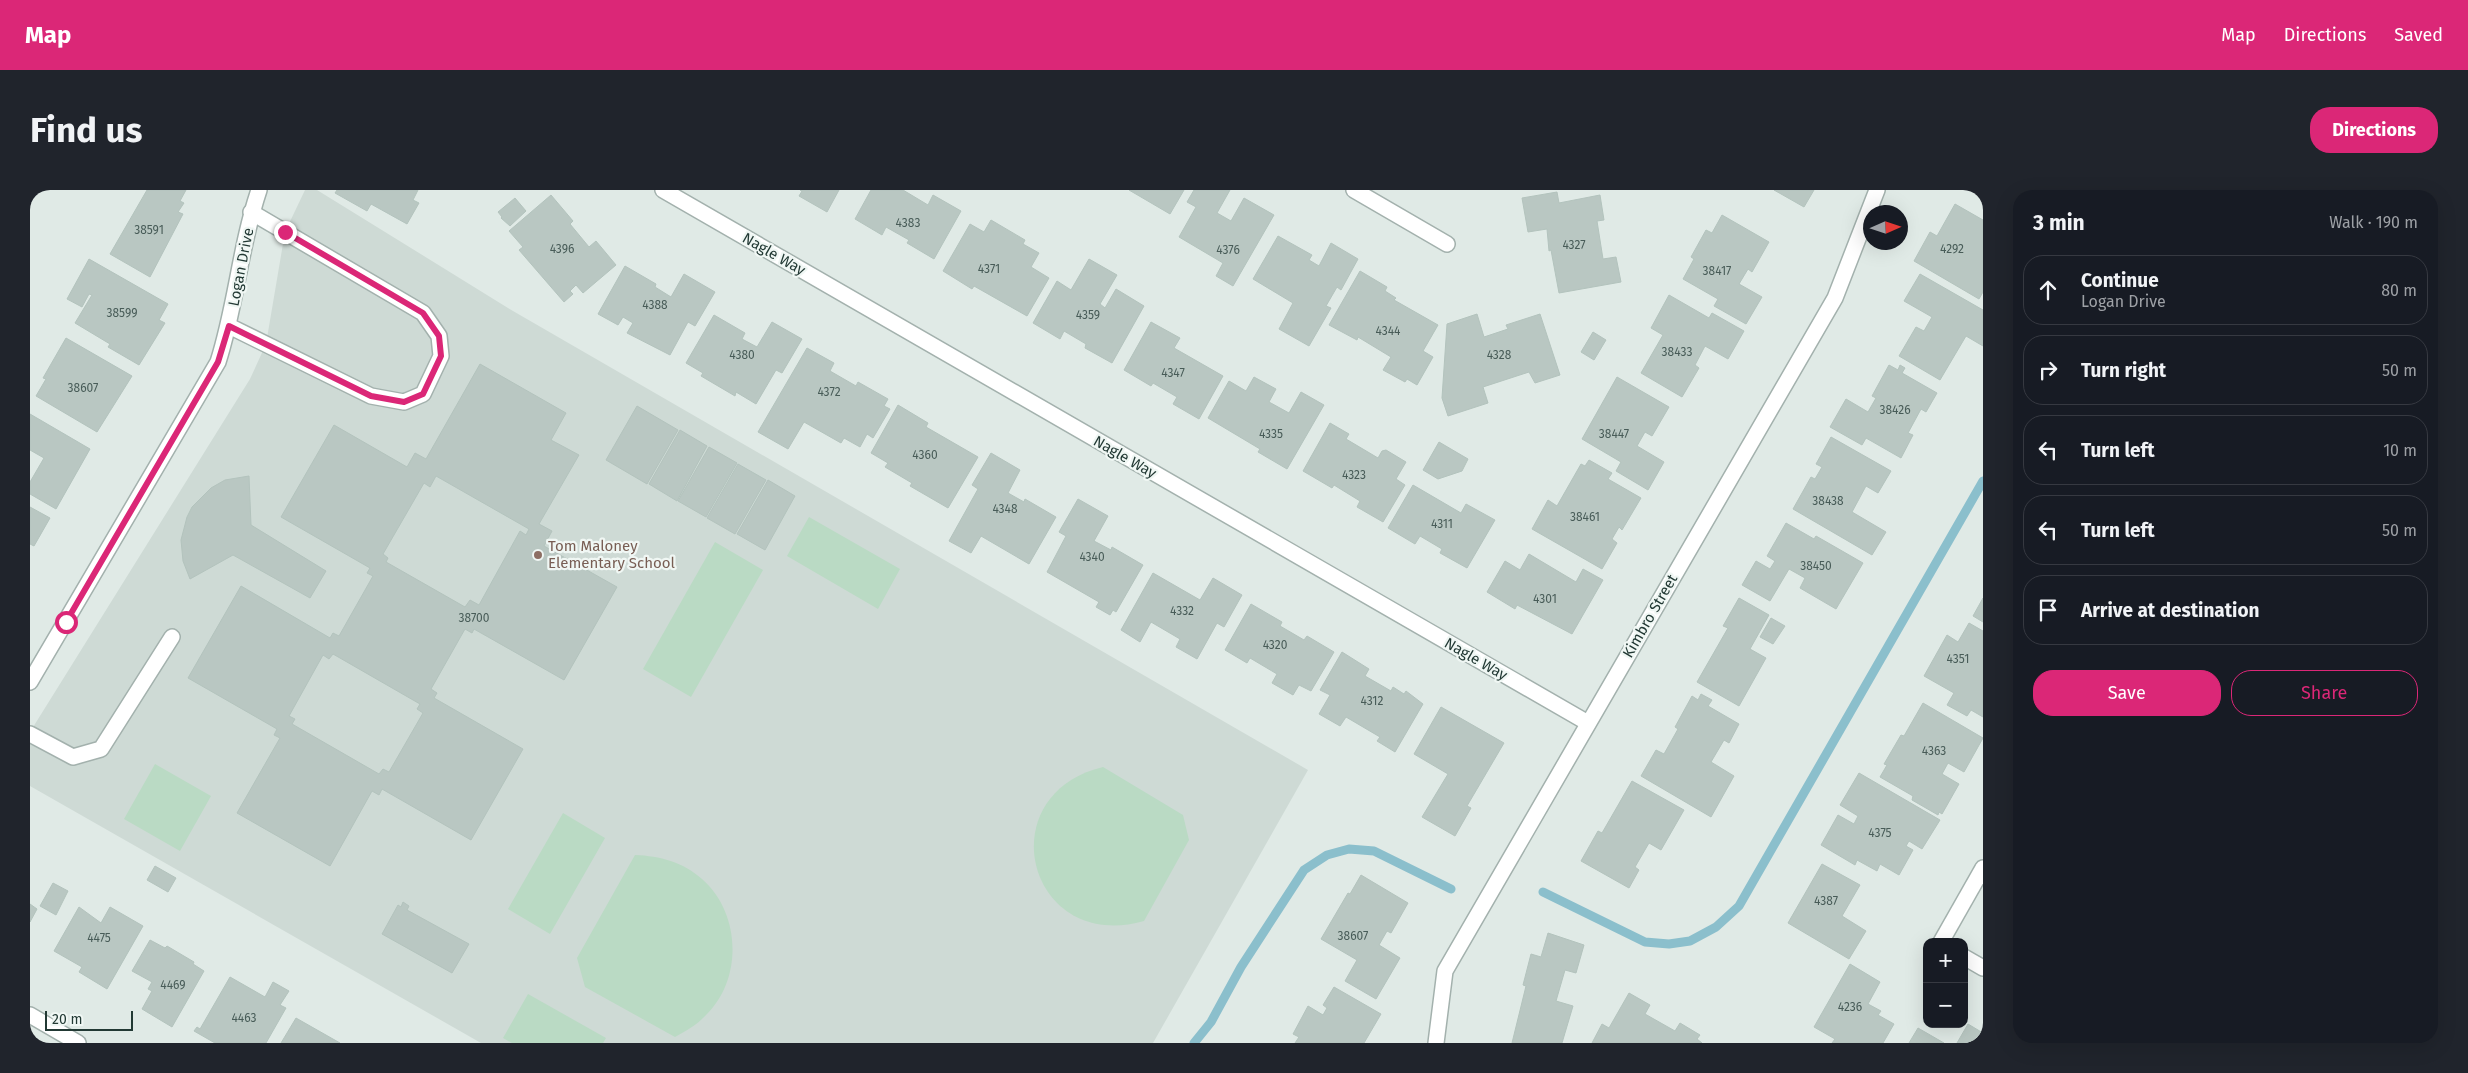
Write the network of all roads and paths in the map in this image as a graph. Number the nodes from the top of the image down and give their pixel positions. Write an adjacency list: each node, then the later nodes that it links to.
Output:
1 (259, 190): 5 (street, Logan Drive)
2 (663, 190): 10 (street, Nagle Way)
3 (1354, 190): 6 (street)
4 (1877, 190): 10 (street, Kimbro Street)
5 (251, 212): 7 (street, Logan Drive); 7 (street)
6 (1447, 244)
7 (229, 326): 9 (street, Logan Drive)
8 (172, 637): 11 (street)
9 (30, 682)
10 (1588, 723): 18 (street, Kimbro Street)
11 (30, 734)
12 (1983, 868): 13 (street)
13 (1942, 938)
14 (1968, 959): 15 (street)
15 (1983, 968)
16 (30, 1016): 17 (street)
17 (78, 1043)
18 (1436, 1043)

